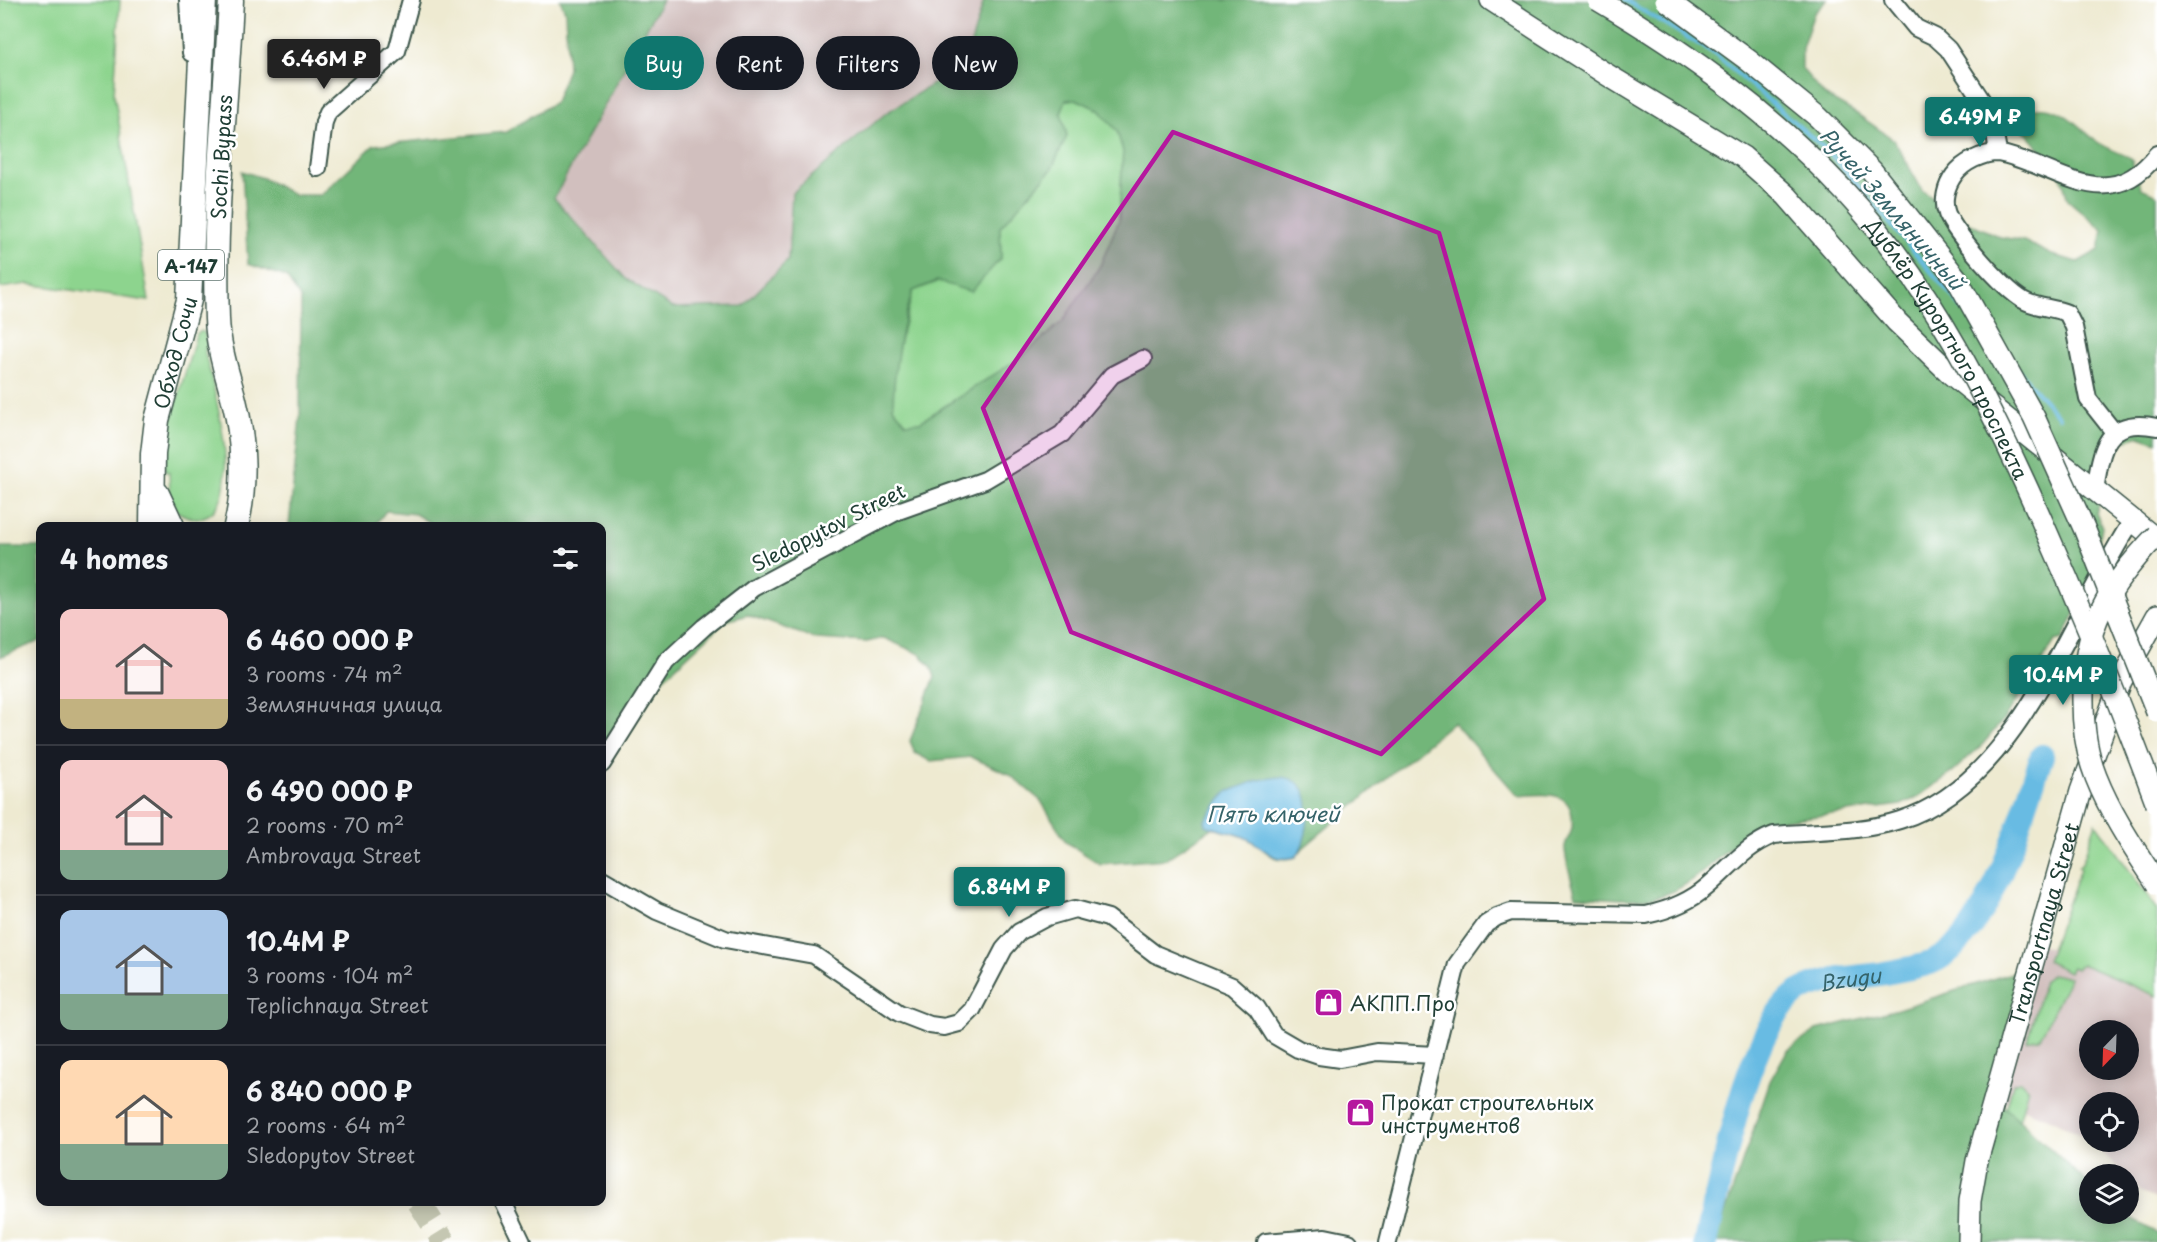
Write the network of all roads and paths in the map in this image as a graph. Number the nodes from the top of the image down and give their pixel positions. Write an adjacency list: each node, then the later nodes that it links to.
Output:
1 (188, 0): 9 (street, А-147)
2 (204, 0): 9 (highway, Обход Сочи / А-147)
3 (231, 0): 18 (highway, Sochi Bypass / А-147)
4 (411, 0): 12 (street)
5 (1491, 0): 17 (main road)
6 (1598, 0): 29 (main road, Дублёр Курортного проспекта, bridge)
7 (1666, 0): 27 (main road, Дублёр Курортного проспекта, bridge)
8 (1893, 0): 10 (street)
9 (199, 126): 16 (highway, Обход Сочи / А-147)
10 (1998, 153): 11 (street); 15 (street)
11 (2157, 154)
12 (318, 168)
13 (1143, 359): 28 (street, Sledopytov Street)
14 (2157, 427): 15 (street)
15 (2114, 432): 17 (street)
16 (152, 480): 20 (highway, Обход Сочи / А-147); 21 (highway, А-147)
17 (2095, 491): 19 (main road)
18 (239, 494): 22 (highway, А-147); 23 (highway, Sochi Bypass / А-147)
19 (2132, 521): 25 (main road); 32 (street)
20 (152, 522)
21 (170, 522)
22 (223, 522)
23 (236, 522)
24 (2157, 535): 31 (main road, bridge)
25 (2157, 540)
26 (2157, 616): 38 (main road, Transportnaya Street)
27 (2157, 712)
28 (606, 758)
29 (2157, 804)
30 (606, 881): 32 (street)
31 (2157, 884)
32 (1435, 1055): 37 (street)
33 (505, 1206): 34 (street)
34 (522, 1242)
35 (1266, 1242): 36 (street)
36 (1349, 1242)
37 (1388, 1242)
38 (1969, 1242)

